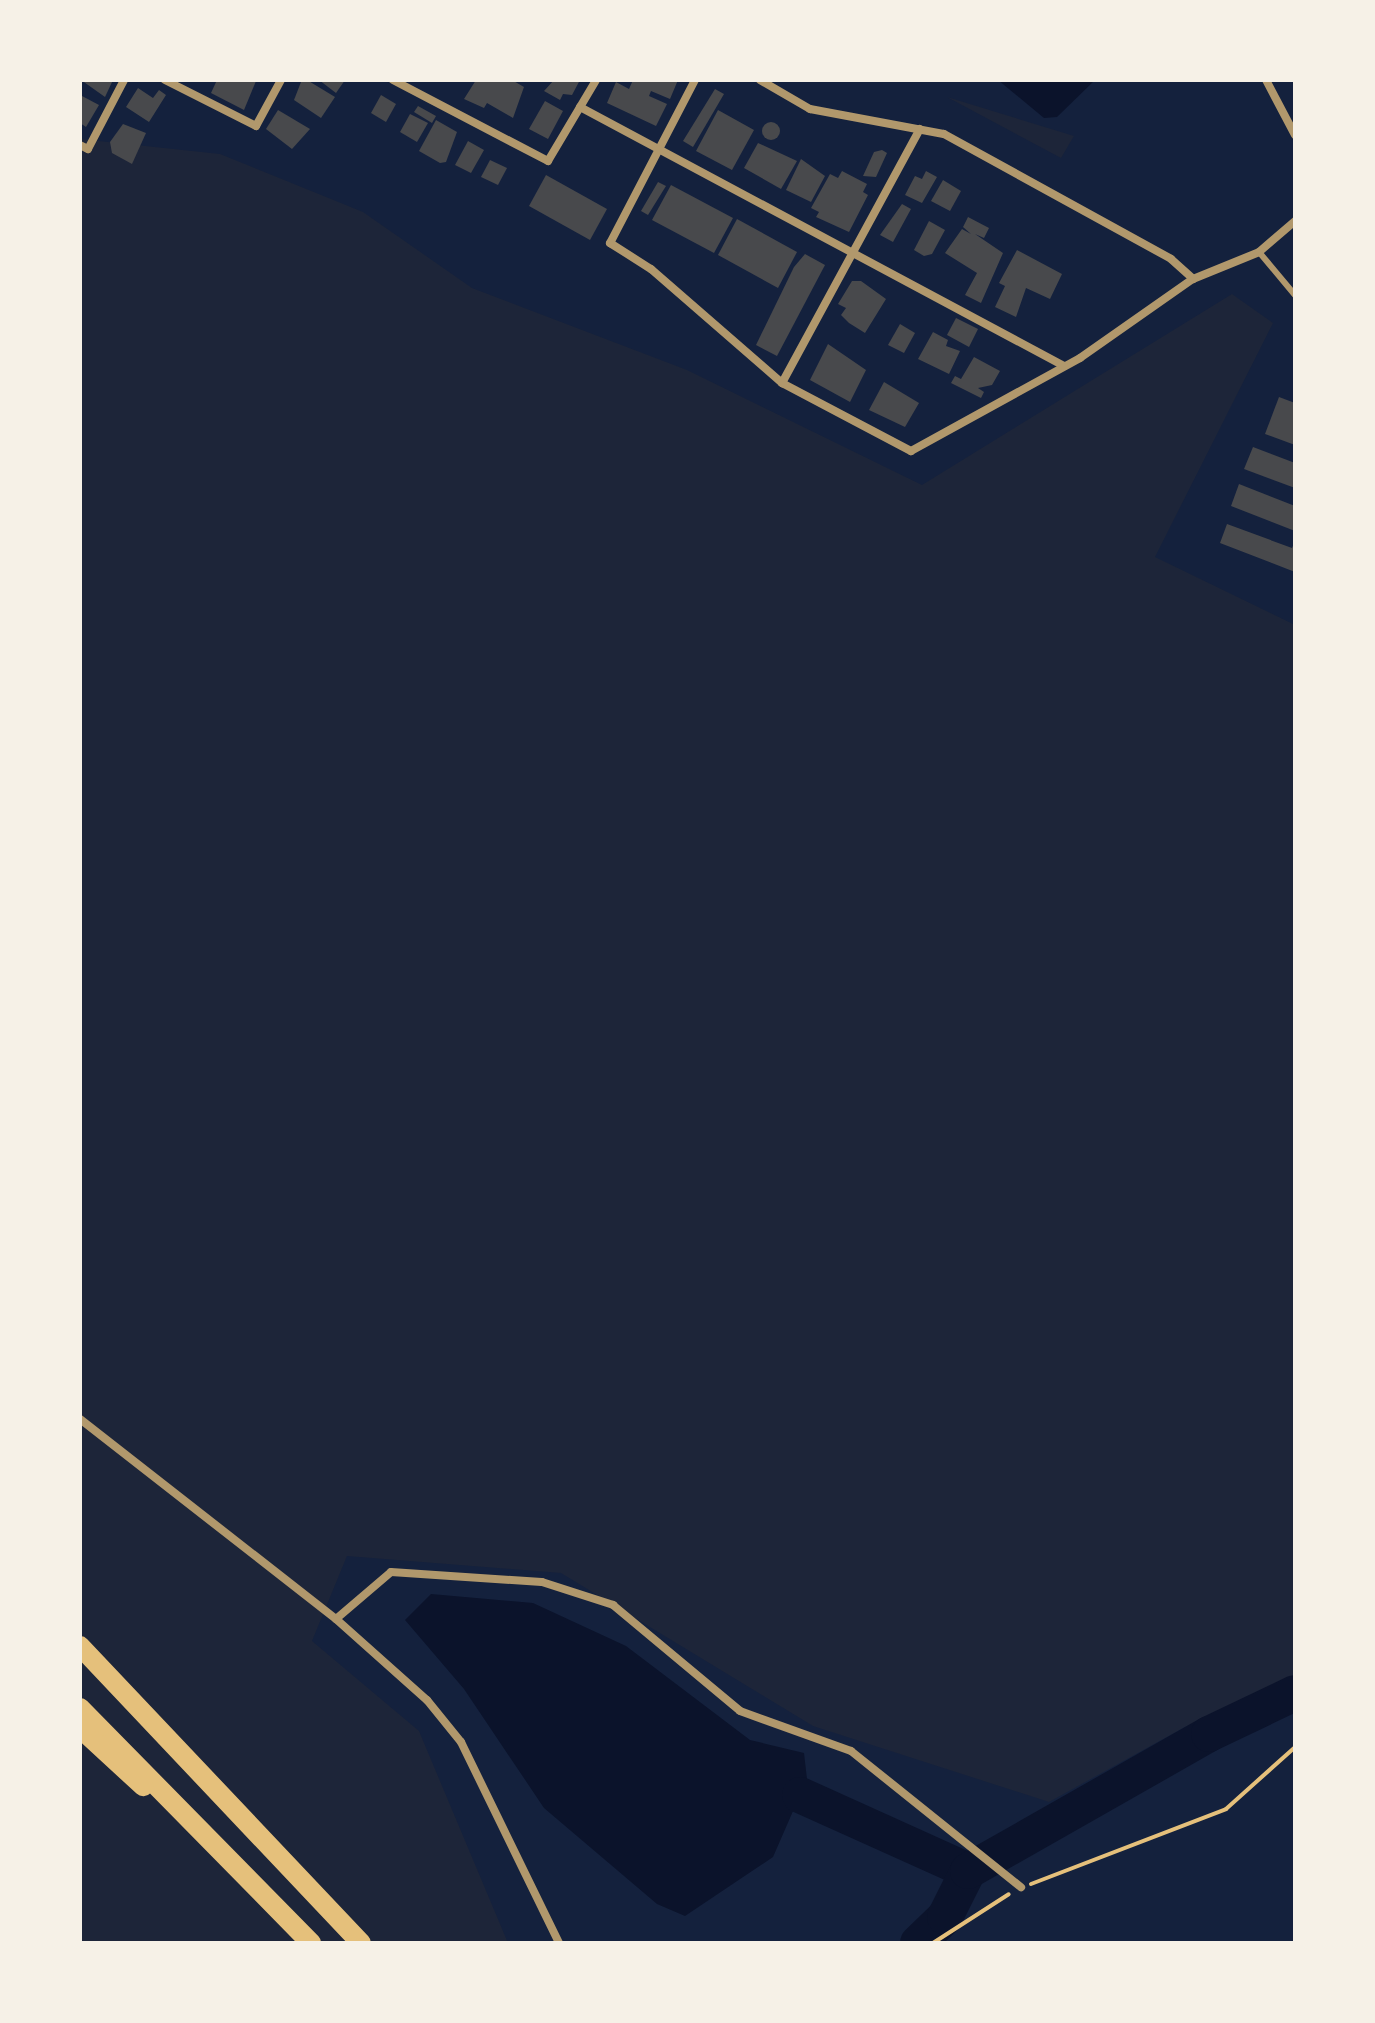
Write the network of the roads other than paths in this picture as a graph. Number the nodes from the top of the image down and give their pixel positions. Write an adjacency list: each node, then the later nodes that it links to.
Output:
1 (124, 80): 12 (street)
2 (165, 80): 3 (street)
3 (281, 80)
4 (596, 80): 9 (street)
5 (695, 80): 13 (street)
6 (760, 80): 10 (street)
7 (1266, 80): 11 (street)
8 (398, 81): 9 (street)
9 (580, 107): 13 (street)
10 (920, 129): 15 (street); 17 (street)
11 (1295, 135)
12 (80, 145)
13 (659, 148): 15 (street); 20 (street)
14 (1295, 221): 16 (street)
15 (854, 251): 19 (street); 20 (street)
16 (1259, 252): 17 (street); 18 (lane)
17 (1193, 279): 19 (street)
18 (1295, 295)
19 (1064, 366): 20 (street)
20 (782, 383)
21 (80, 1419): 22 (street)
22 (336, 1619): 26 (street); 30 (street)
23 (82, 1648): 29 (highway)
24 (80, 1708): 27 (highway)
25 (80, 1728): 27 (highway)
26 (1021, 1887)
27 (265, 1891): 28 (highway)
28 (311, 1943)
29 (361, 1943)
30 (559, 1943)

